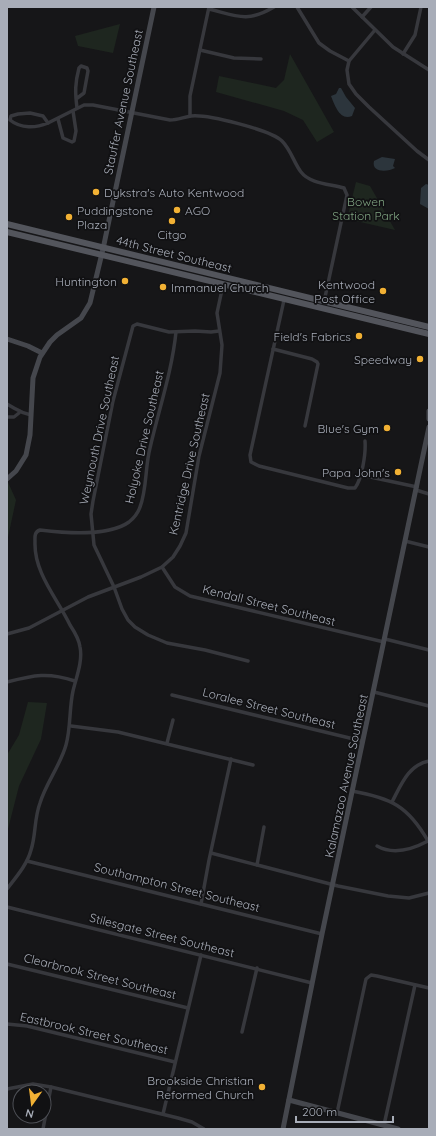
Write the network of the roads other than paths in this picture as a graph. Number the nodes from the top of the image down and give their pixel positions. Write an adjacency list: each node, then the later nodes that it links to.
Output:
1 (154, 7): 18 (main road, Stauffer Avenue Southeast)
2 (274, 7): 7 (street)
3 (297, 7): 13 (street)
4 (352, 7): 8 (street)
5 (371, 7): 8 (street)
6 (421, 7): 11 (street)
7 (209, 8): 10 (street)
8 (362, 17): 9 (street)
9 (375, 30): 11 (street); 13 (street)
10 (200, 50): 12 (street); 19 (street)
11 (403, 54): 14 (street)
12 (260, 59)
13 (349, 61): 22 (street)
14 (429, 70)
15 (76, 100): 15 (street); 16 (street)
16 (77, 108): 17 (street); 18 (street)
17 (72, 111): 20 (street); 20 (street)
18 (131, 112): 19 (street); 29 (main road, Stauffer Avenue Southeast)
19 (190, 116): 36 (street)
20 (58, 119): 21 (street)
21 (48, 123): 21 (street)
22 (429, 160)
23 (8, 225): 24 (main road, 44th Street Southeast)
24 (23, 228): 26 (main road, 44th Street Southeast); 27 (main road)
25 (7, 232): 27 (main road, 44th Street Southeast)
26 (38, 232): 28 (main road); 29 (main road, 44th Street Southeast)
27 (14, 234): 28 (main road, 44th Street Southeast)
28 (31, 238): 30 (main road, 44th Street Southeast)
29 (103, 248): 30 (main road, Stauffer Avenue Southeast); 31 (main road, 44th Street Southeast)
30 (102, 255): 32 (main road, 44th Street Southeast); 46 (main road, Stauffer Avenue Southeast)
31 (185, 268): 32 (main road); 33 (main road, 44th Street Southeast)
32 (159, 270): 34 (main road, 44th Street Southeast)
33 (234, 280): 34 (main road); 36 (main road, 44th Street Southeast)
34 (223, 285): 35 (main road, 44th Street Southeast); 41 (street, Kentridge Drive Southeast)
35 (284, 300): 37 (main road, 44th Street Southeast); 45 (street)
36 (324, 302): 37 (main road); 38 (main road, 44th Street Southeast)
37 (311, 306): 39 (main road, 44th Street Southeast)
38 (345, 307): 39 (main road); 40 (main road, 44th Street Southeast)
39 (334, 312): 43 (main road, 44th Street Southeast)
40 (429, 327)
41 (219, 331): 42 (street); 65 (street, Kentridge Drive Southeast)
42 (176, 332): 62 (street, Holyoke Drive Southeast); 62 (street, Weymouth Drive Southeast)
43 (429, 334)
44 (7, 339): 46 (main road)
45 (273, 349): 53 (street); 57 (street)
46 (42, 353): 50 (main road, Stauffer Avenue Southeast)
47 (7, 404): 49 (street)
48 (429, 411): 52 (main road)
49 (19, 413): 50 (street); 51 (street)
50 (31, 415): 58 (main road, Stauffer Avenue Southeast)
51 (7, 417)
52 (429, 419)
53 (304, 426)
54 (429, 427): 60 (main road, Kalamazoo Avenue Southeast)
55 (365, 441): 57 (street)
56 (7, 471): 58 (street)
57 (361, 474): 60 (street)
58 (12, 475): 59 (main road, Stauffer Avenue Southeast)
59 (7, 479)
60 (417, 489): 61 (street); 63 (main road, Kalamazoo Avenue Southeast)
61 (429, 494)
62 (92, 532): 66 (street, Weymouth Drive Southeast); 67 (street, Holyoke Drive Southeast)
63 (405, 541): 64 (street); 69 (main road, Kalamazoo Avenue Southeast)
64 (429, 547)
65 (162, 567): 66 (street, Kentridge Drive Southeast); 69 (street, Kendall Street Southeast)
66 (114, 586): 67 (street, Kentridge Drive Southeast); 71 (street, Weymouth Drive Southeast)
67 (62, 609): 68 (street, Kentridge Drive Southeast); 72 (street)
68 (7, 634)
69 (384, 640): 70 (street, Kendall Street Southeast); 74 (main road, Kalamazoo Avenue Southeast)
70 (429, 650)
71 (248, 661)
72 (75, 681): 73 (street); 78 (street)
73 (7, 682)
74 (374, 692): 76 (street); 79 (main road, Kalamazoo Avenue Southeast)
75 (172, 695): 79 (street, Loralee Street Southeast)
76 (429, 706)
77 (173, 720): 80 (street)
78 (70, 726): 80 (street); 90 (street)
79 (362, 741): 84 (main road, Kalamazoo Avenue Southeast)
80 (167, 743): 81 (street)
81 (231, 759): 83 (street); 89 (street)
82 (429, 761): 85 (street)
83 (253, 765)
84 (352, 791): 85 (street); 92 (main road, Kalamazoo Avenue Southeast)
85 (392, 802): 87 (street)
86 (264, 827): 91 (street)
87 (428, 841): 88 (street)
88 (377, 846)
89 (210, 853): 91 (street); 95 (street)
90 (27, 861): 93 (street); 95 (street, Southampton Street Southeast)
91 (257, 865): 92 (street)
92 (333, 884): 94 (street); 97 (main road, Kalamazoo Avenue Southeast)
93 (7, 889)
94 (429, 893)
95 (201, 904): 97 (street, Southampton Street Southeast)
96 (7, 907): 98 (street, Stilesgate Street Southeast)
97 (322, 934): 101 (main road, Kalamazoo Avenue Southeast)
98 (201, 955): 100 (street, Stilesgate Street Southeast); 104 (street)
99 (7, 964): 104 (street, Clearbrook Street Southeast)
100 (257, 968): 101 (street, Stilesgate Street Southeast); 106 (street)
101 (312, 983): 109 (main road, Kalamazoo Avenue Southeast)
102 (414, 985): 103 (street); 110 (street); 112 (street)
103 (429, 988)
104 (188, 1008): 107 (street)
105 (7, 1024): 107 (street, Eastbrook Street Southeast)
106 (242, 1032)
107 (175, 1062): 111 (street)
108 (52, 1087): 111 (street)
109 (289, 1100): 110 (main road); 114 (main road, Kalamazoo Avenue Southeast)
110 (337, 1113): 112 (main road)
111 (164, 1114): 113 (street)
112 (384, 1126): 115 (main road)
113 (204, 1129)
114 (283, 1129)
115 (398, 1129)

